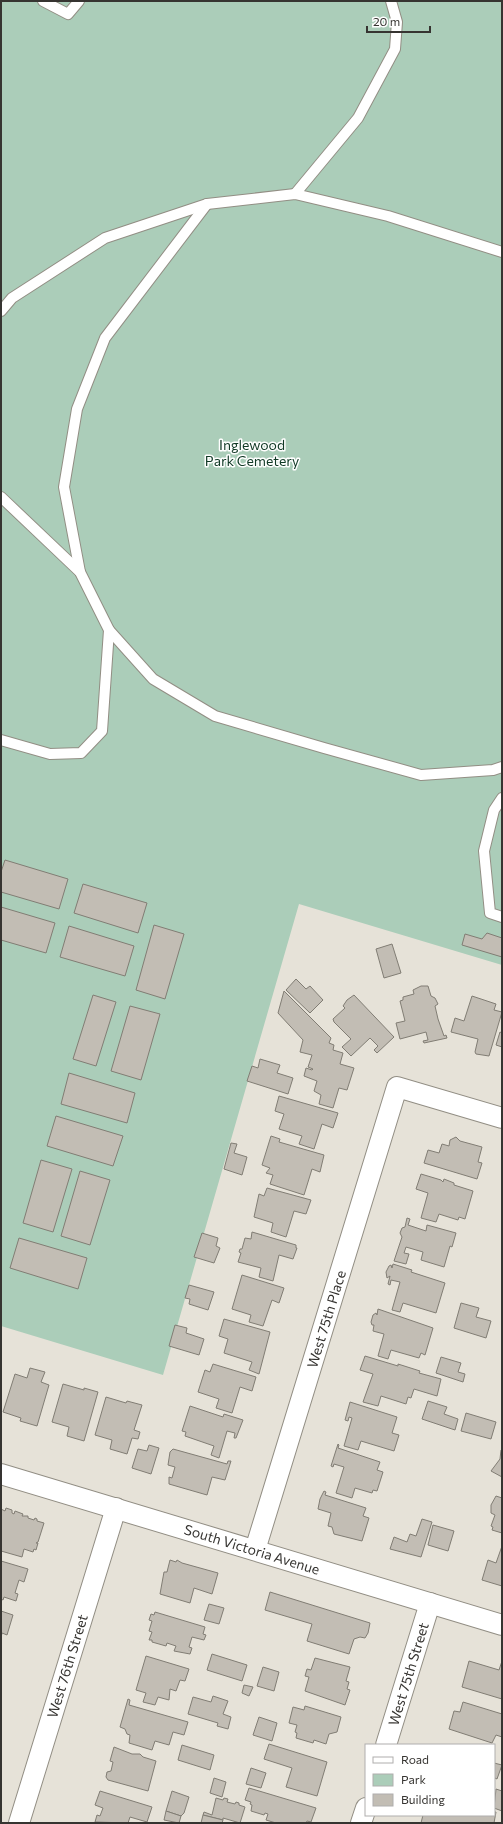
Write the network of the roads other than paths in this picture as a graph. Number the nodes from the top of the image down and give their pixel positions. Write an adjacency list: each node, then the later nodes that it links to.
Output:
1 (43, 1): 2 (lane)
2 (79, 1)
3 (391, 1): 4 (lane)
4 (295, 194): 5 (lane); 6 (lane)
5 (207, 204): 7 (lane); 9 (lane)
6 (502, 252)
7 (1, 311)
8 (1, 497): 9 (lane)
9 (80, 572): 10 (lane)
10 (109, 630): 11 (lane); 12 (lane)
11 (1, 740)
12 (502, 767)
13 (502, 798): 14 (lane)
14 (502, 917)
15 (502, 1118): 18 (street, West 75th Place)
16 (1, 1474): 17 (street, South Victoria Avenue)
17 (116, 1508): 18 (street, South Victoria Avenue); 23 (street, West 76th Street)
18 (255, 1550): 19 (street, South Victoria Avenue)
19 (430, 1603): 20 (street, South Victoria Avenue); 21 (street, West 75th Street)
20 (502, 1626)
21 (386, 1744)
22 (365, 1811): 24 (street)
23 (19, 1823)
24 (361, 1823)

